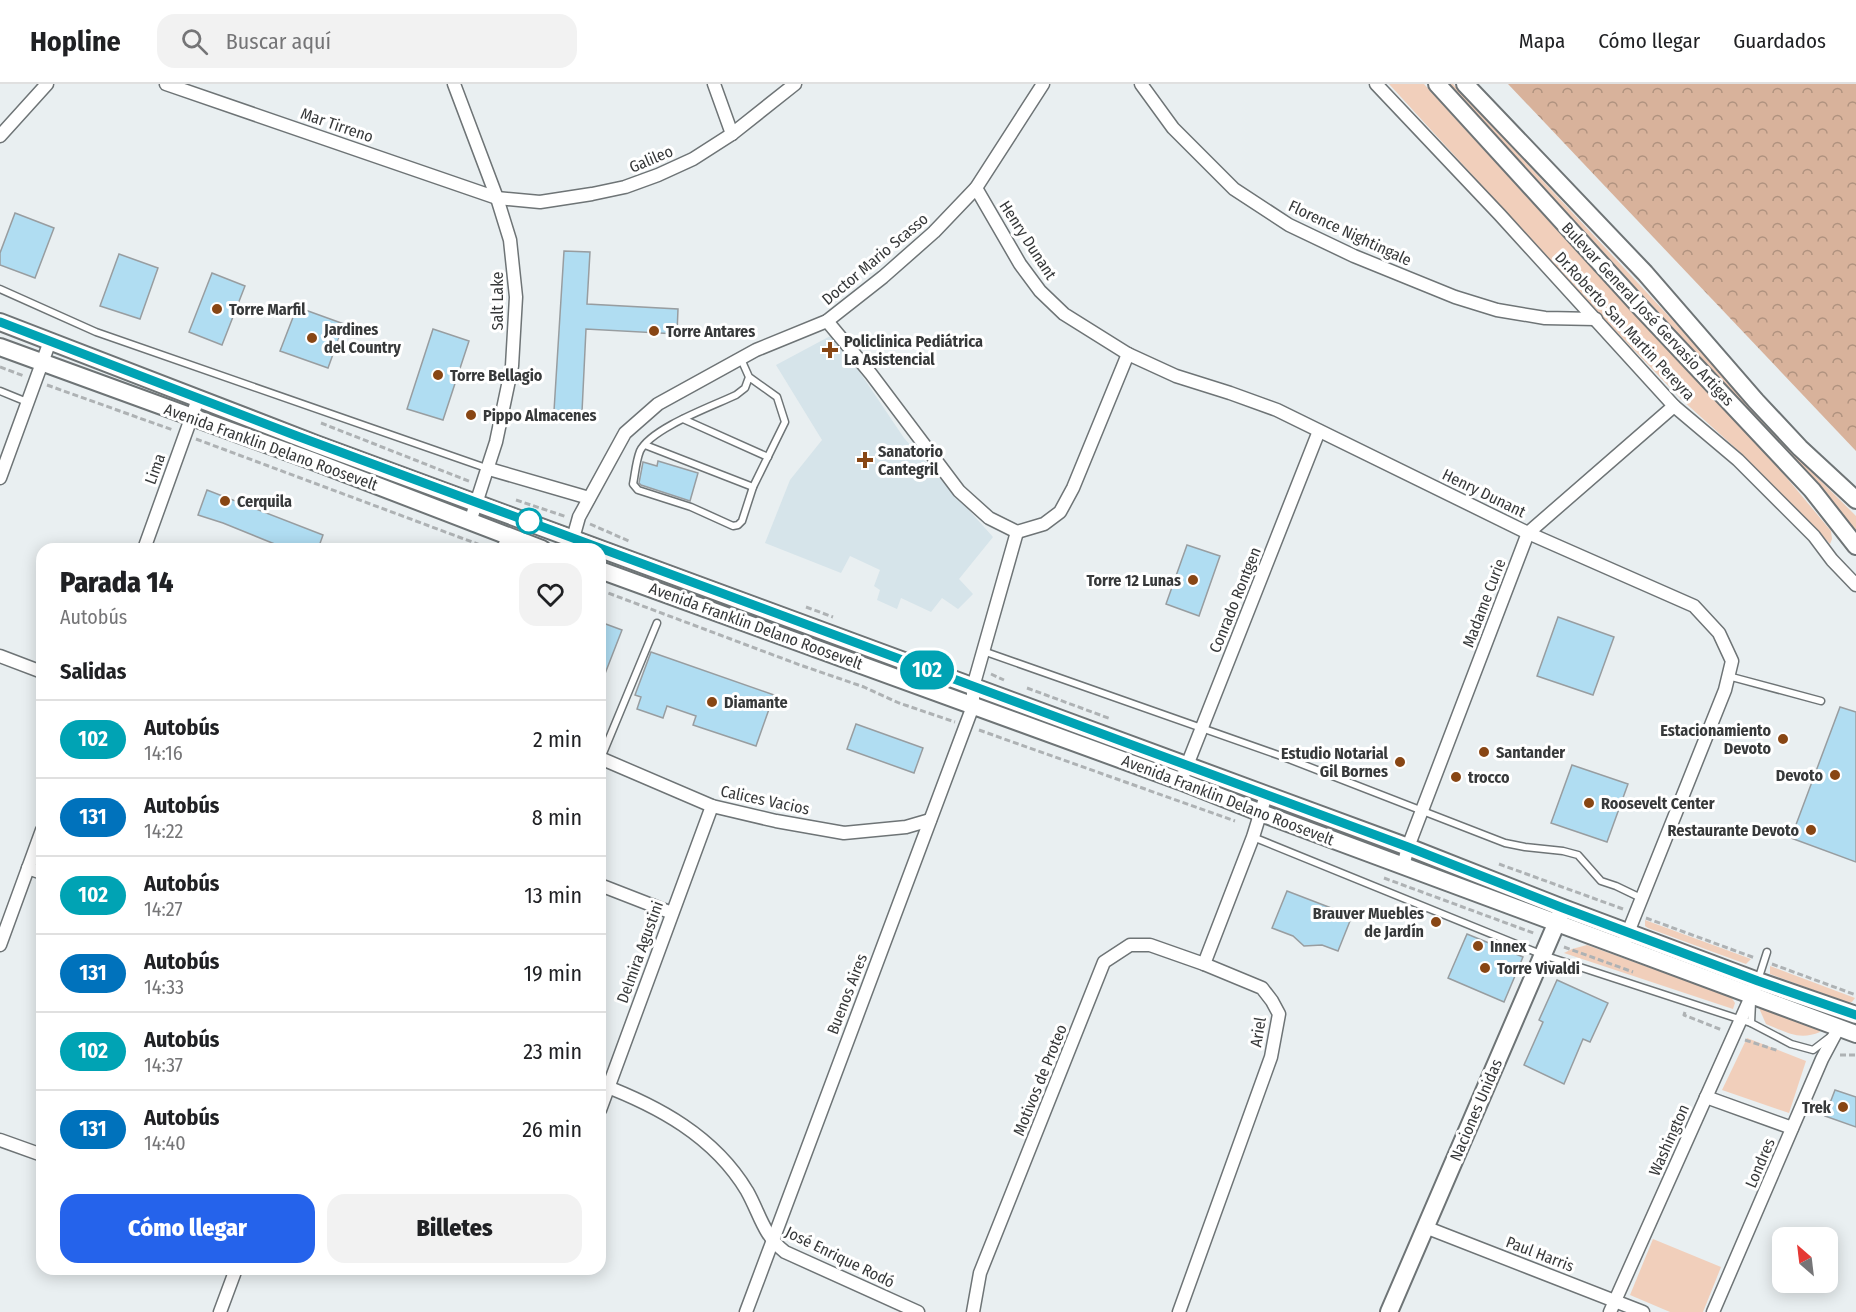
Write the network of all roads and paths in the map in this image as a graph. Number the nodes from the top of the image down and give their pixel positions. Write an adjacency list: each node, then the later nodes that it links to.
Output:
1 (47, 84): 12 (street)
2 (166, 84): 14 (street, Mar Tirreno)
3 (454, 84): 14 (street, Salt Lake)
4 (714, 84): 11 (street)
5 (795, 84): 11 (street, Galileo)
6 (1043, 84): 13 (street, Doctor Mario Scasso)
7 (1141, 84): 16 (street, Florence Nightingale)
8 (1376, 84): 16 (street, Dr.Roberto San Martin Pereyra)
9 (1437, 84): 50 (main road, Bulevar General José Gervasio Artigas)
10 (1465, 84): 41 (main road, Bulevar General José Gervasio Artigas)
11 (732, 134): 14 (street, Galileo)
12 (0, 136)
13 (976, 188): 17 (street, Doctor Mario Scasso); 21 (street, Henry Dunant)
14 (497, 198): 37 (street, Salt Lake)
15 (0, 289): 37 (lane)
16 (1596, 319): 30 (street, Dr.Roberto San Martin Pereyra)
17 (827, 321): 22 (street, Doctor Mario Scasso); 44 (street)
18 (0, 322): 19 (main road, Avenida Franklin Delano Roosevelt)
19 (50, 341): 23 (street); 28 (main road, Avenida Franklin Delano Roosevelt)
20 (0, 347): 23 (main road, Avenida Franklin Delano Roosevelt)
21 (1128, 354): 33 (street, Henry Dunant); 44 (street)
22 (741, 359): 25 (lane); 40 (street, Doctor Mario Scasso)
23 (43, 363): 26 (street); 31 (main road, Avenida Franklin Delano Roosevelt)
24 (0, 367): 26 (path)
25 (748, 377): 32 (lane); 36 (lane)
26 (36, 381): 29 (street); 34 (path)
27 (0, 391): 29 (lane)
28 (198, 399): 31 (street, Lima); 42 (main road, Avenida Franklin Delano Roosevelt)
29 (28, 403): 38 (street)
30 (1674, 406): 45 (street, Madame Curie); 53 (street, Dr.Roberto San Martin Pereyra)
31 (192, 417): 34 (street, Lima); 43 (main road, Avenida Franklin Delano Roosevelt)
32 (683, 419): 35 (lane); 36 (lane)
33 (1319, 431): 45 (street, Henry Dunant); 64 (street, Conrado Rontgen)
34 (185, 435): 46 (street, Lima); 47 (path)
35 (645, 446): 39 (lane); 39 (lane)
36 (768, 457): 39 (lane)
37 (489, 469): 40 (street); 42 (street, Salt Lake)
38 (0, 478)
39 (753, 488)
40 (589, 498): 49 (street, Doctor Mario Scasso)
41 (1856, 500)
42 (477, 502): 43 (street, Salt Lake); 49 (main road, Avenida Franklin Delano Roosevelt)
43 (470, 522): 48 (main road, Avenida Franklin Delano Roosevelt)
44 (1017, 532): 56 (street, Buenos Aires)
45 (1528, 533): 59 (street, Henry Dunant); 71 (street, Madame Curie)
46 (146, 543)
47 (475, 543)
48 (505, 543)
49 (571, 543)
50 (1856, 546)
51 (606, 556): 60 (main road, Avenida Franklin Delano Roosevelt)
52 (606, 572): 62 (main road, Avenida Franklin Delano Roosevelt)
53 (1856, 585)
54 (606, 592): 63 (path)
55 (657, 623): 65 (lane)
56 (983, 651): 60 (street, Buenos Aires); 64 (lane)
57 (0, 656): 58 (street)
58 (36, 670)
59 (1728, 676): 61 (lane); 81 (street, Henry Dunant)
60 (973, 687): 62 (street, Buenos Aires); 67 (main road, Avenida Franklin Delano Roosevelt)
61 (1821, 701)
62 (973, 706): 63 (street, Buenos Aires); 68 (main road, Avenida Franklin Delano Roosevelt)
63 (966, 725): 72 (street, Buenos Aires); 73 (path)
64 (1202, 729): 67 (street, Conrado Rontgen); 71 (lane)
65 (606, 744)
66 (606, 761): 70 (street, Calices Vacios)
67 (1187, 766): 68 (street, Conrado Rontgen); 69 (main road, Avenida Franklin Delano Roosevelt)
68 (1180, 781): 73 (main road, Avenida Franklin Delano Roosevelt)
69 (1266, 795): 73 (street); 75 (main road, Avenida Franklin Delano Roosevelt)
70 (712, 806): 72 (street, Calices Vacios); 82 (street, Delmira Agustini)
71 (1422, 812): 75 (street, Madame Curie); 81 (lane)
72 (930, 820): 107 (street, Buenos Aires)
73 (1257, 827): 76 (main road, Avenida Franklin Delano Roosevelt); 86 (lane); 88 (street)
74 (36, 846): 77 (street)
75 (1408, 847): 76 (street, Madame Curie); 83 (main road, Avenida Franklin Delano Roosevelt)
76 (1403, 866): 83 (main road, Avenida Franklin Delano Roosevelt)
77 (28, 868): 78 (street); 85 (street)
78 (36, 871)
79 (1379, 875): 86 (path)
80 (606, 887): 82 (street)
81 (1641, 898): 84 (street, Henry Dunant)
82 (672, 913): 100 (street, Delmira Agustini)
83 (1560, 916): 84 (main road, Avenida Franklin Delano Roosevelt); 86 (main road, Naciones Unidas)
84 (1626, 939): 90 (main road, Avenida Franklin Delano Roosevelt)
85 (0, 945)
86 (1546, 948): 89 (path); 91 (lane); 106 (main road, Naciones Unidas)
87 (1767, 952): 90 (lane)
88 (1204, 964): 113 (street, Motivos de Proteo); 114 (street, Ariel)
89 (1636, 973)
90 (1755, 988): 92 (main road, Avenida Franklin Delano Roosevelt); 93 (street, Washington); 94 (main road, Avenida Franklin Delano Roosevelt)
91 (1688, 1004): 93 (lane); 96 (path)
92 (1855, 1012): 94 (lane)
93 (1746, 1022): 94 (lane); 96 (street, Washington)
94 (1839, 1028): 95 (main road, Avenida Franklin Delano Roosevelt); 98 (street, Londres)
95 (1856, 1034)
96 (1734, 1035): 97 (path); 102 (street, Washington)
97 (1787, 1053)
98 (1825, 1054): 99 (path); 103 (street, Londres)
99 (1856, 1055)
100 (606, 1081)
101 (606, 1087): 107 (street, José Enrique Rodó)
102 (1706, 1097): 103 (street); 109 (street, Washington)
103 (1792, 1128): 117 (street, Londres)
104 (0, 1140): 105 (street)
105 (36, 1153)
106 (1425, 1227): 109 (street, Paul Harris); 115 (main road, Naciones Unidas)
107 (772, 1242): 111 (street, Buenos Aires); 112 (street, José Enrique Rodó)
108 (234, 1275): 110 (street)
109 (1612, 1306): 116 (street, Paul Harris)
110 (220, 1312)
111 (746, 1312)
112 (918, 1312)
113 (973, 1312)
114 (1179, 1312)
115 (1389, 1312)
116 (1643, 1312)
117 (1713, 1312)

